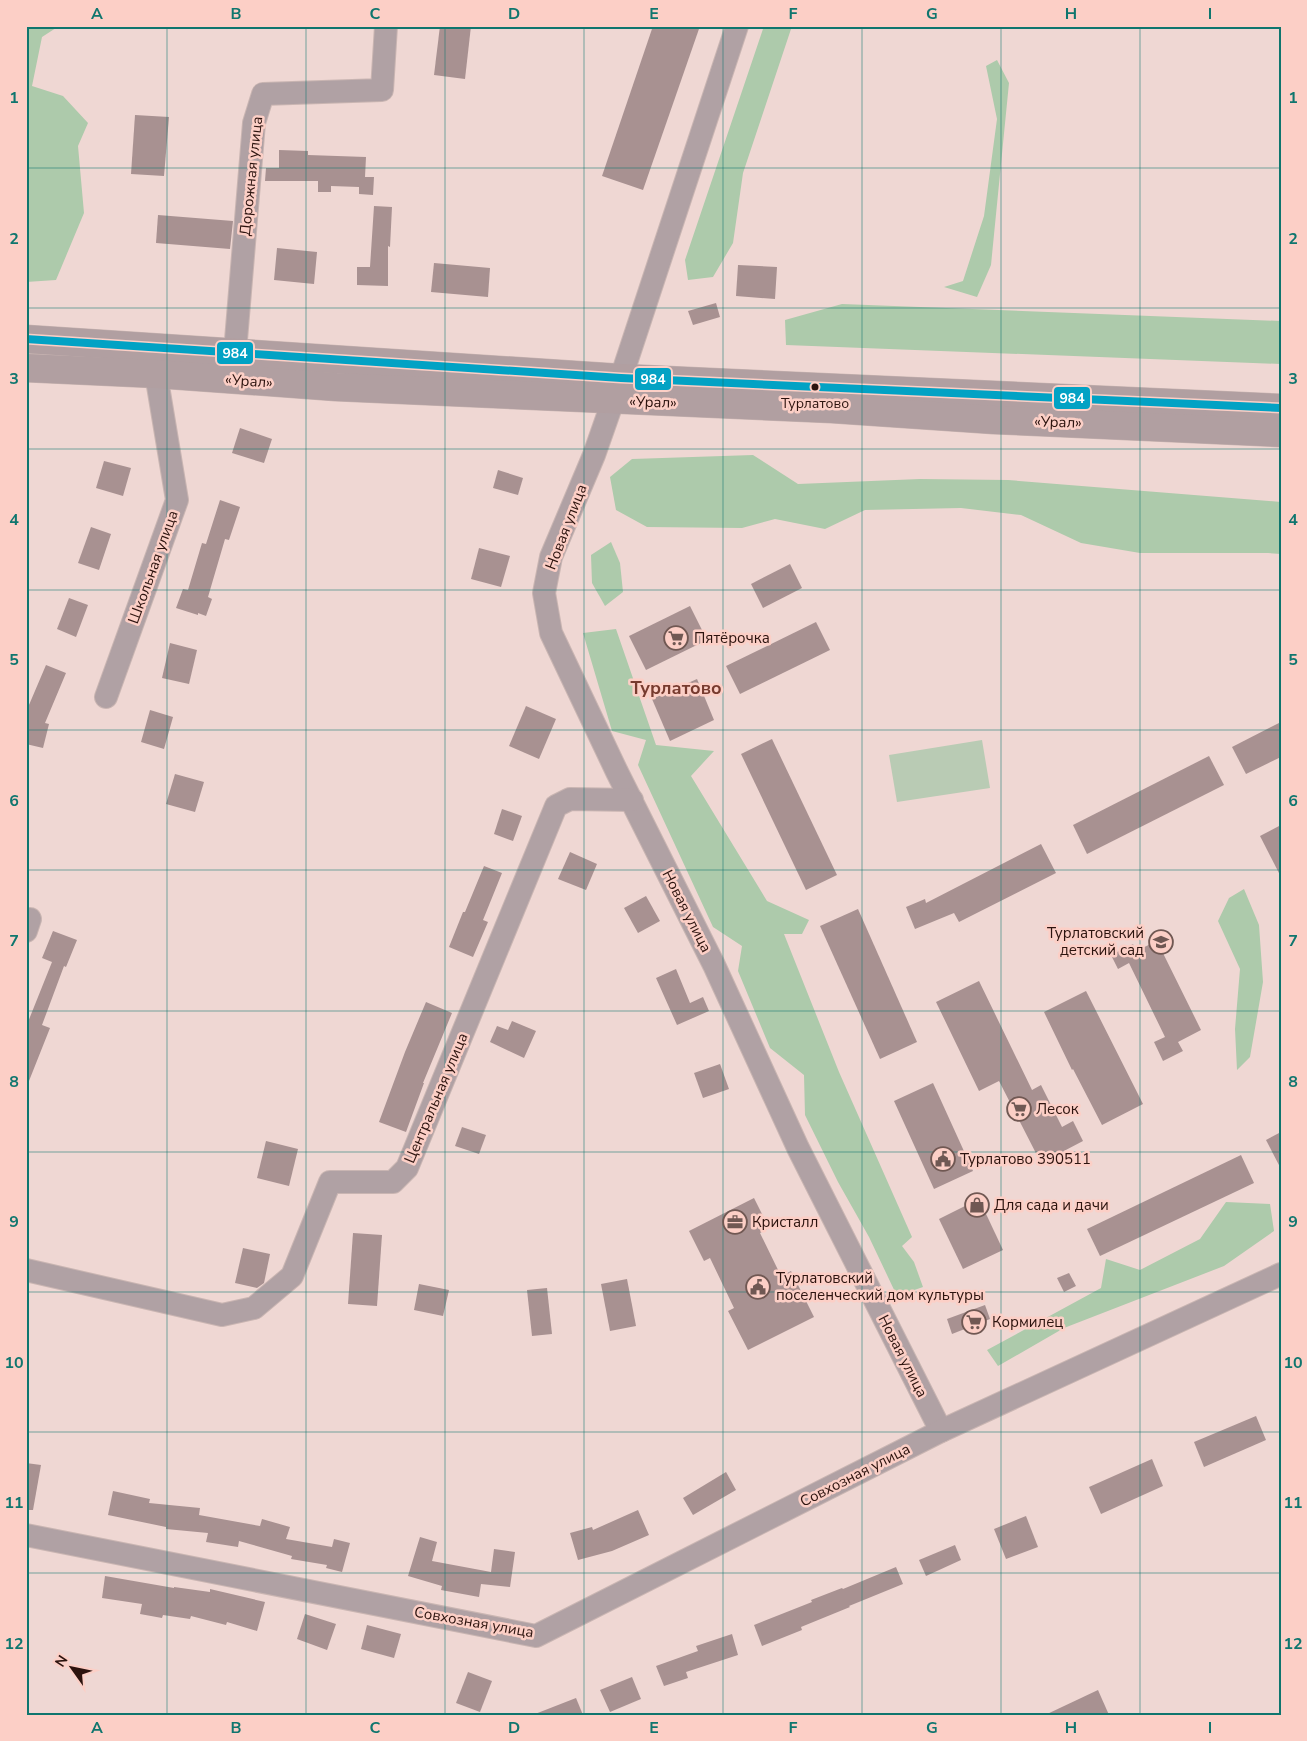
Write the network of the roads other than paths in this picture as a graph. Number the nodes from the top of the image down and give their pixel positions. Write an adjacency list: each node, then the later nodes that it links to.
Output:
1 (386, 26): 4 (street, Дорожная улица)
2 (737, 26): 7 (street, Новая улица)
3 (26, 339): 4 (highway, «Урал»)
4 (235, 352): 7 (highway, «Урал»)
5 (26, 368): 6 (highway, «Урал»)
6 (156, 374): 8 (highway, «Урал»); 12 (street, Школьная улица)
7 (617, 389): 8 (highway, «Урал»); 9 (highway, «Урал»); 10 (highway, «Урал»); 11 (street, Новая улица)
8 (567, 398): 11 (street)
9 (1281, 408)
10 (1281, 433)
11 (599, 437): 13 (street, Новая улица)
12 (106, 697)
13 (632, 800): 14 (street, Центральная улица); 16 (street, Новая улица)
14 (26, 1270)
15 (1281, 1274): 16 (street, Совхозная улица)
16 (941, 1431): 17 (street, Совхозная улица)
17 (26, 1535)

